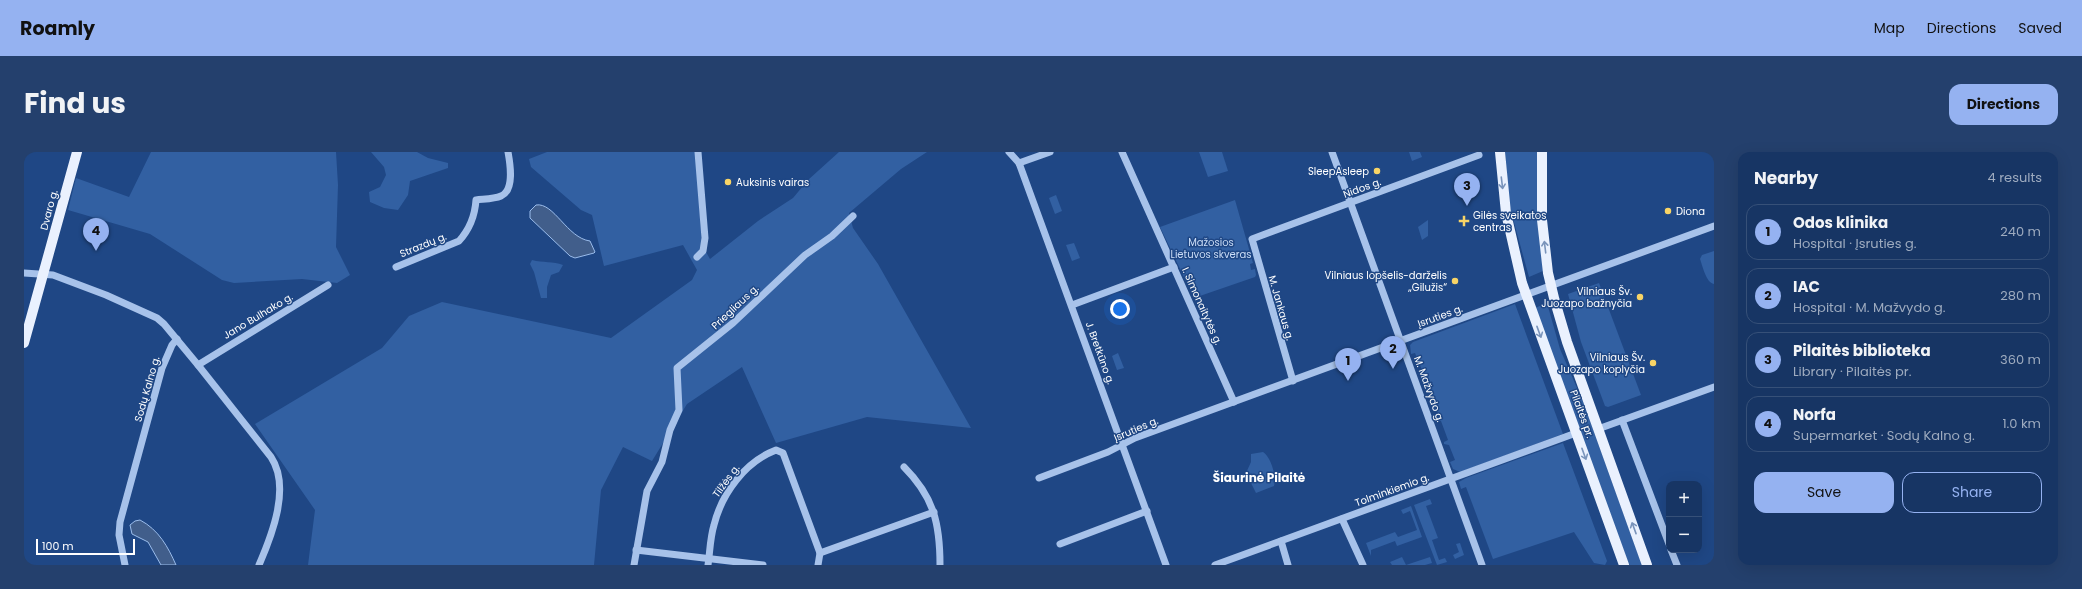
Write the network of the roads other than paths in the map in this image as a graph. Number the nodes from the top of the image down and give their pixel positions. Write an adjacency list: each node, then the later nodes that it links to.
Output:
1 (77, 152): 20 (main road, Dvaro g.)
2 (508, 152): 17 (street, Strazdų g.)
3 (698, 152): 16 (street)
4 (1009, 152): 11 (street, J. Bretkūno g.)
5 (1050, 152): 11 (street)
6 (1122, 152): 18 (street, I. Simonaitytės g.)
7 (1332, 152): 12 (street, M. Mažvydo g.)
8 (1500, 152): 23 (main road, Pilaitės pr., one-way to 23)
9 (1542, 152): 22 (main road, Pilaitės pr., one-way to 9)
10 (1479, 156): 12 (street, Nidos g.)
11 (1019, 163): 24 (street, J. Bretkūno g.)
12 (1350, 203): 15 (street, Nidos g.); 27 (street, M. Mažvydo g.)
13 (853, 216): 45 (street, Priegliaus g.)
14 (1714, 226): 22 (street, Įsruties g.)
15 (1252, 239): 29 (street, M. Jankaus g.)
16 (697, 257)
17 (396, 267)
18 (1174, 268): 24 (street); 31 (street, I. Simonaitytės g.)
19 (24, 274): 20 (street)
20 (43, 275): 25 (main road, Dvaro g.); 26 (street)
21 (328, 285): 28 (street, Jano Bulhako g.)
22 (1551, 285): 23 (street, Įsruties g.); 33 (main road, Pilaitės pr.)
23 (1526, 295): 27 (street, Įsruties g.); 34 (main road, Pilaitės pr., one-way to 34)
24 (1072, 305): 35 (street, J. Bretkūno g.)
25 (25, 337)
26 (177, 339): 28 (street); 49 (street, Sodų Kalno g.)
27 (1400, 342): 29 (street, Įsruties g.); 38 (street, M. Mažvydo g.)
28 (198, 365): 50 (street)
29 (1293, 381): 31 (street, Įsruties g.)
30 (1714, 387): 32 (street)
31 (1234, 402): 35 (street, Įsruties g.)
32 (1622, 420): 33 (street); 42 (street)
33 (1598, 429): 61 (main road, Pilaitės pr., one-way to 33)
34 (1576, 433): 38 (street, Tolminkiemio g.); 60 (main road, Pilaitės pr., one-way to 60)
35 (1123, 445): 37 (street, Įsruties g.); 39 (street, J. Bretkūno g.)
36 (904, 467): 40 (street)
37 (1039, 478)
38 (1451, 479): 41 (street, Tolminkiemio g.); 59 (street, M. Mažvydo g.)
39 (1147, 511): 44 (street); 55 (street, J. Bretkūno g.)
40 (934, 512): 46 (street); 54 (street)
41 (1342, 519): 43 (street, Tolminkiemio g.); 58 (street)
42 (1666, 536)
43 (1281, 541): 56 (street, Tolminkiemio g.); 57 (street)
44 (1060, 544)
45 (636, 550): 48 (street); 51 (street)
46 (820, 553): 48 (street, Tilžės g.); 53 (street)
47 (1672, 553): 62 (street)
48 (709, 562): 52 (street)
49 (125, 565)
50 (259, 565)
51 (634, 565)
52 (764, 565)
53 (818, 565)
54 (940, 565)
55 (1166, 565)
56 (1215, 565)
57 (1288, 565)
58 (1363, 565)
59 (1482, 565)
60 (1624, 565)
61 (1647, 565)
62 (1677, 565)

